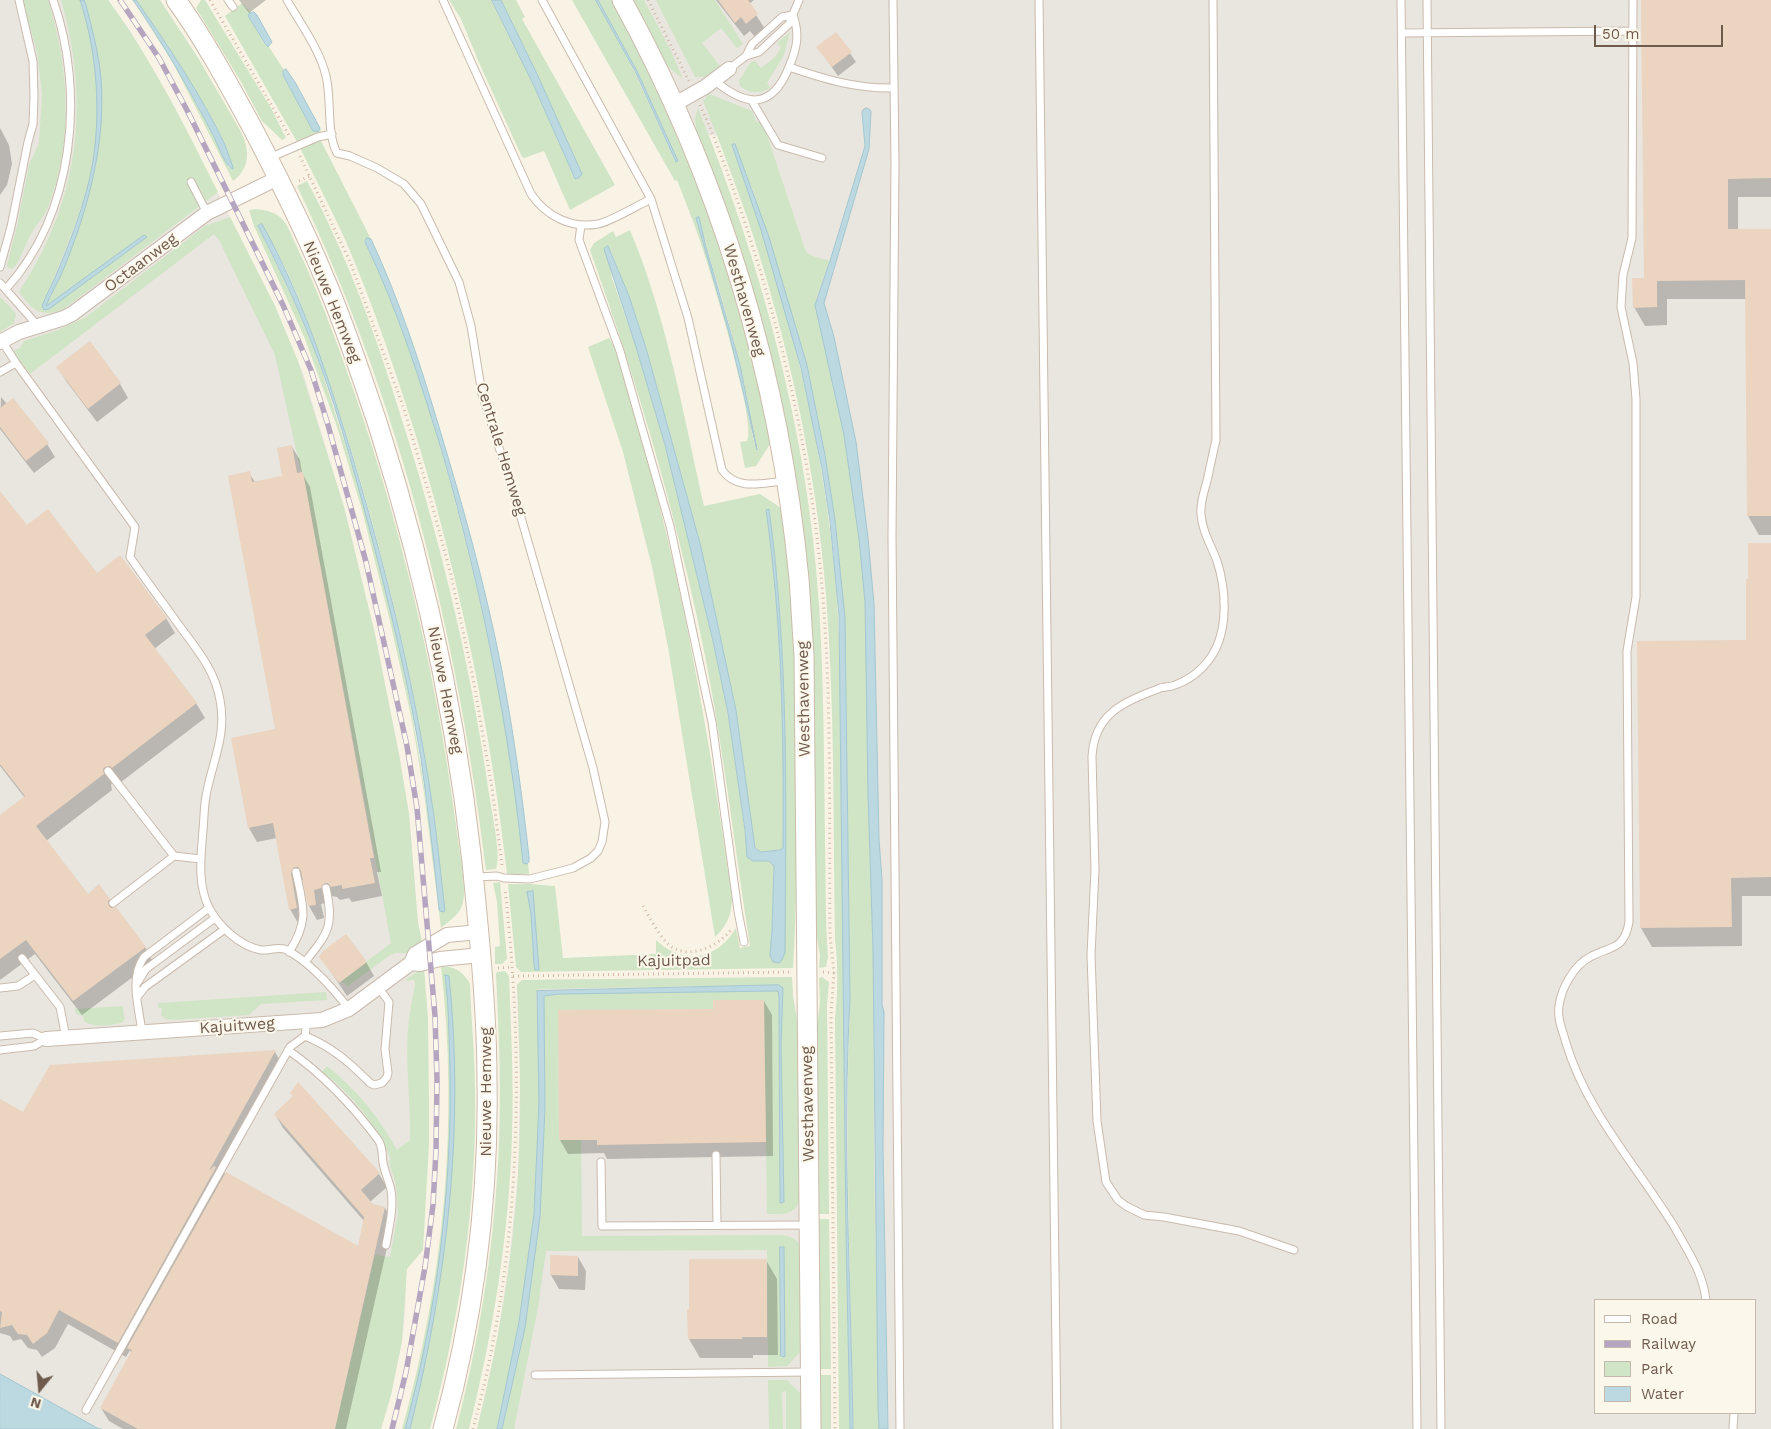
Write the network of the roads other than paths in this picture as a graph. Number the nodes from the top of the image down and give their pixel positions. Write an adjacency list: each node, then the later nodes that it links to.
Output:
1 (19, 0): 35 (lane)
2 (53, 0): 37 (lane)
3 (228, 0): 16 (lane)
4 (287, 0): 27 (lane, Centrale Hemweg)
5 (443, 0): 34 (lane)
6 (542, 0): 32 (lane)
7 (622, 0): 26 (main road, Westhavenweg)
8 (799, 0): 17 (lane)
9 (892, 0): 24 (lane)
10 (1039, 0): 88 (lane)
11 (1213, 0): 79 (lane)
12 (1402, 0): 19 (lane)
13 (1427, 0): 20 (lane)
14 (1633, 0): 18 (lane)
15 (180, 1): 28 (main road, Nieuwe Hemweg)
16 (233, 7)
17 (793, 15): 21 (lane); 22 (lane)
18 (1633, 31): 20 (lane); 80 (lane)
19 (1402, 33): 20 (lane); 89 (lane)
20 (1427, 33): 90 (lane)
21 (790, 67): 24 (lane); 25 (lane)
22 (729, 69): 23 (street)
23 (714, 80): 25 (lane); 26 (street)
24 (894, 88): 87 (lane)
25 (752, 101): 29 (lane)
26 (675, 104): 42 (main road, Westhavenweg)
27 (332, 134): 28 (lane); 47 (lane, Centrale Hemweg)
28 (268, 158): 30 (main road, Nieuwe Hemweg)
29 (822, 158)
30 (278, 178): 33 (street, Octaanweg); 47 (main road, Nieuwe Hemweg)
31 (191, 182): 33 (lane)
32 (651, 199): 34 (lane); 42 (lane)
33 (207, 213): 38 (street, Octaanweg)
34 (581, 225): 54 (lane)
35 (0, 268)
36 (0, 283): 37 (lane)
37 (6, 289): 38 (lane)
38 (38, 326): 39 (street, Octaanweg)
39 (1, 341): 40 (lane)
40 (16, 363): 41 (lane); 45 (lane)
41 (0, 372)
42 (785, 481): 77 (main road, Westhavenweg)
43 (108, 771): 44 (lane)
44 (174, 856): 45 (lane); 49 (lane)
45 (201, 859): 50 (lane)
46 (296, 872): 55 (lane)
47 (474, 877): 53 (main road, Nieuwe Hemweg)
48 (326, 888): 58 (lane)
49 (113, 903)
50 (209, 908): 51 (lane); 61 (lane)
51 (215, 918): 52 (lane); 61 (lane)
52 (224, 929): 55 (lane); 64 (lane)
53 (479, 932): 56 (main road, Nieuwe Hemweg); 59 (street, Kajuitweg)
54 (744, 942)
55 (289, 952): 58 (lane)
56 (481, 955): 59 (street); 85 (main road, Nieuwe Hemweg)
57 (22, 958): 60 (lane)
58 (305, 962): 65 (lane)
59 (411, 963): 63 (street, Kajuitweg)
60 (35, 975): 62 (lane); 70 (lane)
61 (136, 985): 64 (lane)
62 (0, 988)
63 (379, 988): 65 (street, Kajuitweg); 69 (lane)
64 (138, 996): 67 (lane)
65 (349, 1009): 66 (street, Kajuitweg)
66 (307, 1021): 67 (street, Kajuitweg); 69 (lane)
67 (142, 1032): 70 (street, Kajuitweg)
68 (0, 1036): 71 (lane)
69 (305, 1036): 73 (lane)
70 (66, 1038): 71 (street, Kajuitweg)
71 (46, 1039): 72 (lane)
72 (0, 1050)
73 (288, 1050): 78 (lane); 83 (lane)
74 (716, 1155): 76 (lane)
75 (601, 1162): 76 (lane)
76 (717, 1225): 77 (lane)
77 (810, 1225): 81 (main road, Westhavenweg)
78 (386, 1245)
79 (1294, 1250)
80 (1706, 1299)
81 (811, 1372): 82 (lane); 86 (main road, Westhavenweg)
82 (535, 1375)
83 (86, 1410)
84 (1734, 1414): 91 (lane)
85 (443, 1429)
86 (811, 1429)
87 (900, 1429)
88 (1057, 1429)
89 (1417, 1429)
90 (1441, 1429)
91 (1733, 1429)

